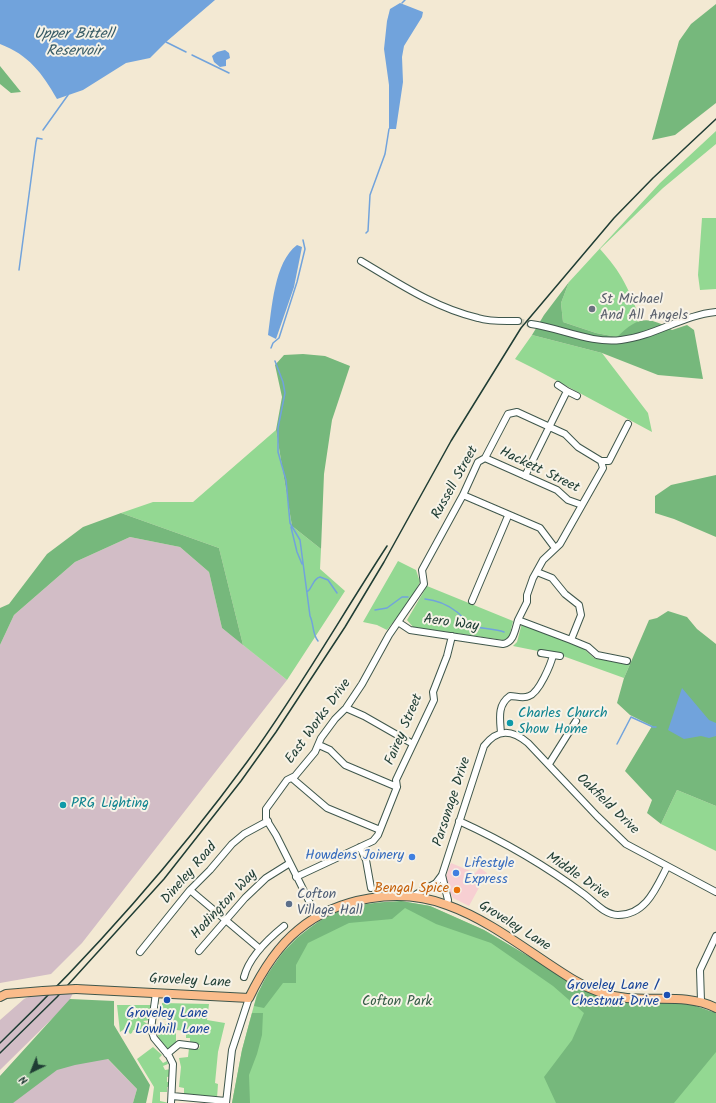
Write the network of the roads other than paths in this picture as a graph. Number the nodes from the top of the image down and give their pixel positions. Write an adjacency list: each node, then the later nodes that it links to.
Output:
1 (361, 261): 3 (street)
2 (716, 312): 4 (street)
3 (518, 321)
4 (531, 324)
5 (558, 385): 6 (street)
6 (567, 391): 7 (street); 9 (street)
7 (577, 396)
8 (628, 424): 11 (street)
9 (548, 428): 10 (street, Russell Street); 11 (street, Russell Street); 12 (street)
10 (485, 458): 12 (street, Hackett Street); 13 (street, Russell Street)
11 (601, 461): 14 (street)
12 (525, 476): 14 (street, Hackett Street)
13 (463, 495): 15 (street); 20 (street, Russell Street)
14 (582, 505): 16 (street)
15 (508, 516): 16 (street); 18 (street)
16 (555, 548): 17 (street)
17 (537, 572): 19 (street); 22 (street)
18 (472, 601)
19 (518, 620): 21 (street, Aero Way); 22 (street)
20 (398, 622): 21 (street, Aero Way); 27 (street, East Works Drive)
21 (452, 636): 30 (street, Fairey Street)
22 (571, 640): 26 (street)
23 (541, 653): 24 (street)
24 (552, 655): 25 (street); 29 (street)
25 (560, 656)
26 (627, 660)
27 (346, 708): 30 (street); 31 (street, East Works Drive)
28 (576, 721): 32 (street)
29 (501, 733): 32 (street, Oakfield Drive); 36 (street, Parsonage Drive)
30 (413, 744): 34 (street, Fairey Street)
31 (319, 745): 33 (street, East Works Drive); 34 (street)
32 (549, 764): 40 (street, Oakfield Drive)
33 (293, 779): 35 (street, East Works Drive); 37 (street)
34 (397, 787): 37 (street, Fairey Street)
35 (268, 821): 39 (street); 46 (street, Dineley Road)
36 (460, 821): 40 (street, Middle Drive); 41 (street, Parsonage Drive)
37 (380, 830): 38 (street, Fairey Street)
38 (360, 847): 42 (street, Fairey Street); 45 (street)
39 (290, 863): 42 (street); 51 (street, Hodington Way)
40 (667, 867): 47 (street, Oakfield Drive)
41 (442, 875): 43 (street, Parsonage Drive); 44 (street, Parsonage Drive)
42 (296, 877): 50 (street)
43 (431, 887): 44 (street, Parsonage Drive); 48 (street, Parsonage Drive)
44 (443, 887): 49 (street, Parsonage Drive)
45 (371, 888)
46 (190, 890): 51 (street); 56 (street, Dineley Road)
47 (716, 892)
48 (413, 896): 49 (main road, Groveley Lane); 50 (main road, Groveley Lane)
49 (446, 904): 61 (main road, Groveley Lane)
50 (317, 916): 60 (main road, Groveley Lane)
51 (226, 920): 54 (street); 55 (street, Hodington Way)
52 (284, 926): 54 (street)
53 (716, 936): 61 (street)
54 (260, 949): 57 (street)
55 (199, 951)
56 (140, 952)
57 (244, 977)
58 (156, 993): 59 (main road, Groveley Lane, bridge); 60 (main road, Groveley Lane); 64 (street)
59 (0, 997)
60 (249, 998): 66 (street)
61 (701, 1001): 62 (main road, Groveley Lane)
62 (716, 1008)
63 (196, 1046): 64 (street)
64 (167, 1054): 65 (street)
65 (172, 1096): 66 (street); 67 (street)
66 (226, 1102)
67 (171, 1103)

